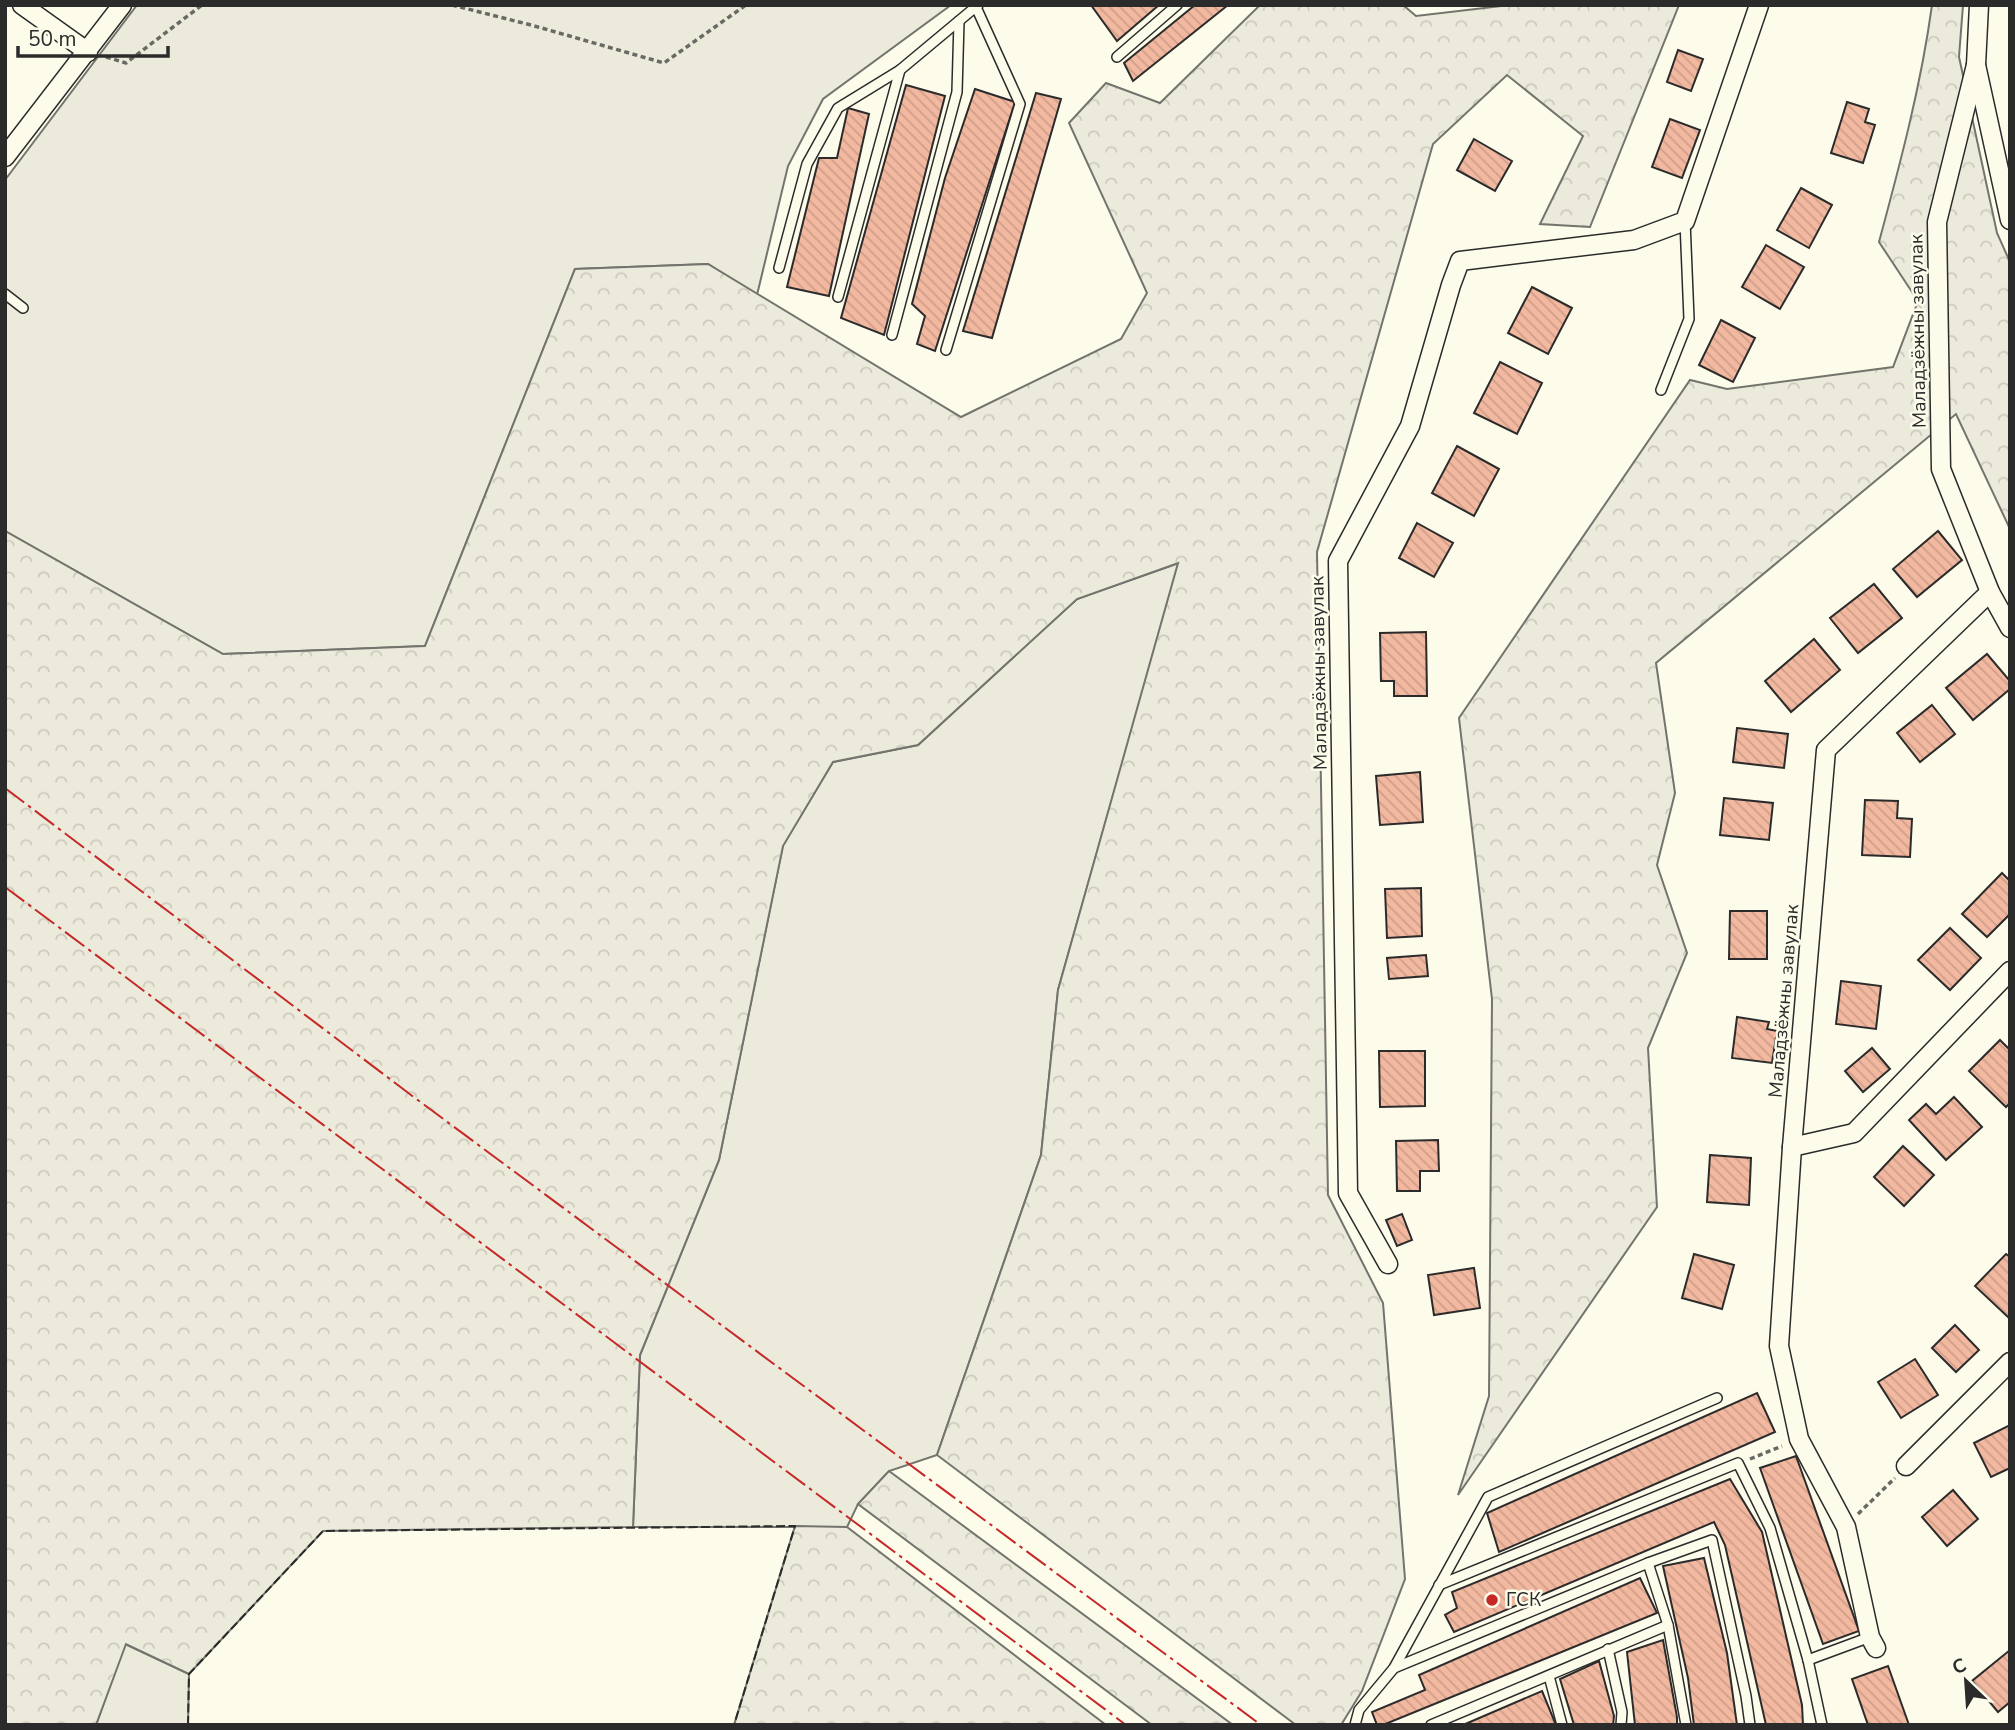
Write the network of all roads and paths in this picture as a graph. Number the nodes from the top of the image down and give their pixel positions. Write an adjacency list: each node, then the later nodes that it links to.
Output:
1 (22, 5): 11 (street)
2 (122, 5): 11 (street)
3 (202, 5): 11 (path)
4 (452, 5): 5 (path)
5 (746, 5)
6 (1177, 5): 12 (lane)
7 (1759, 5): 17 (street)
8 (1979, 5): 13 (street)
9 (977, 6): 10 (lane); 23 (lane)
10 (959, 22): 14 (lane); 22 (lane)
11 (88, 52): 15 (street)
12 (1117, 57)
13 (1976, 65): 16 (street); 25 (street, Маладзёжны завулак)
14 (900, 70): 18 (lane); 20 (lane)
15 (5, 157)
16 (2010, 220)
17 (1685, 221): 24 (lane); 29 (street, Маладзёжны завулак)
18 (779, 268)
19 (5, 294): 21 (lane)
20 (838, 297)
21 (23, 308)
22 (892, 335)
23 (946, 350)
24 (1661, 390)
25 (1990, 592): 26 (street, Маладзёжны завулак); 28 (street, Маладзёжны завулак)
26 (2010, 628)
27 (2010, 971): 28 (street)
28 (1792, 1147): 32 (street, Маладзёжны завулак)
29 (1388, 1264)
30 (2010, 1362): 34 (street)
31 (1717, 1398): 37 (lane)
32 (1799, 1439): 33 (path); 35 (street, Маладзёжны завулак)
33 (1738, 1463): 37 (lane); 41 (lane)
34 (1906, 1466): 35 (path)
35 (1846, 1527): 39 (street, Маладзёжны завулак)
36 (1648, 1563): 38 (lane); 42 (lane); 49 (lane)
37 (1439, 1585): 42 (lane)
38 (1668, 1625): 40 (lane); 48 (lane)
39 (1873, 1643): 41 (lane)
40 (1608, 1649): 43 (lane); 47 (lane)
41 (1808, 1660): 50 (lane)
42 (1394, 1668): 44 (lane)
43 (1549, 1676): 45 (lane); 46 (lane)
44 (1354, 1725)
45 (1431, 1725)
46 (1562, 1725)
47 (1622, 1725)
48 (1686, 1725)
49 (1750, 1725)
50 (1822, 1725)

